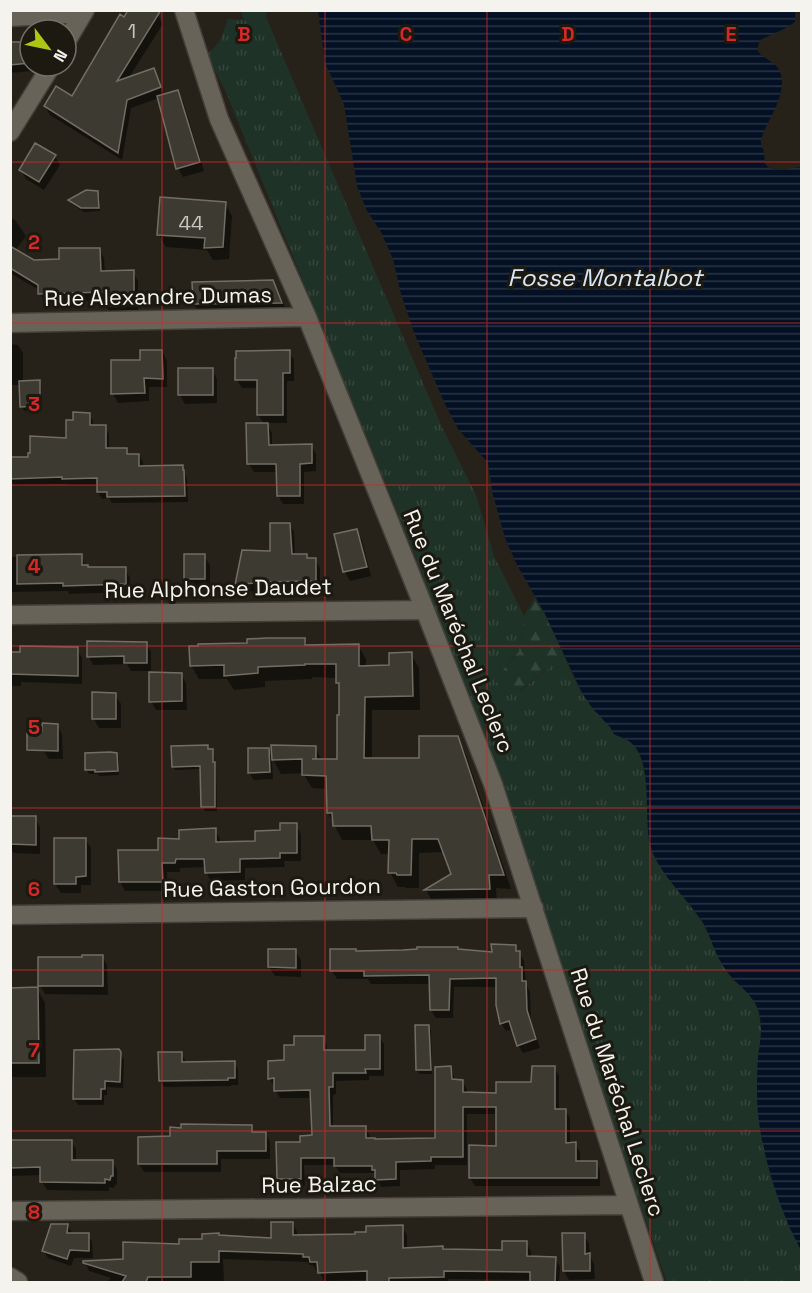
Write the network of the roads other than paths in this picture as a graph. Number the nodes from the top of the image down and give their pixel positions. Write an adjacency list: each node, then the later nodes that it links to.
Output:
1 (184, 10): 6 (street, Rue du Maréchal Leclerc)
2 (84, 12): 3 (street)
3 (10, 17)
4 (44, 78): 5 (street)
5 (10, 132)
6 (307, 317): 7 (street, Rue Alexandre Dumas); 8 (street, Rue du Maréchal Leclerc)
7 (10, 323)
8 (425, 610): 9 (street, Rue Alphonse Daudet); 10 (street, Rue du Maréchal Leclerc)
9 (10, 615)
10 (534, 908): 11 (street, Rue Gaston Gourdon); 12 (street, Rue du Maréchal Leclerc)
11 (10, 915)
12 (629, 1205): 13 (street, Rue Balzac); 16 (street, Rue du Maréchal Leclerc)
13 (10, 1211)
14 (10, 1277): 15 (street)
15 (18, 1282)
16 (654, 1282)

